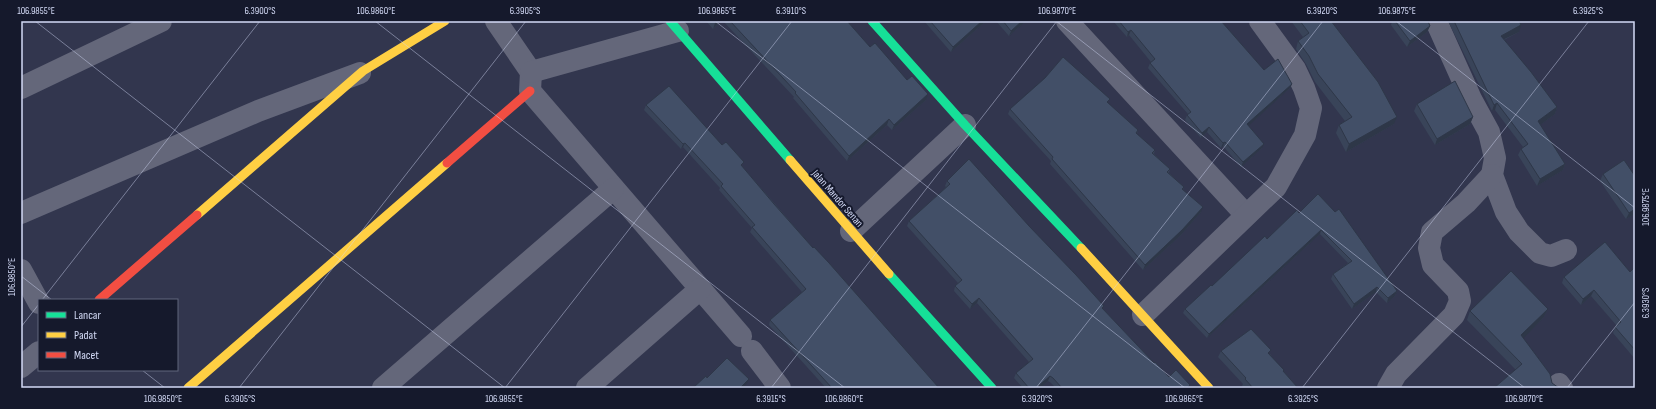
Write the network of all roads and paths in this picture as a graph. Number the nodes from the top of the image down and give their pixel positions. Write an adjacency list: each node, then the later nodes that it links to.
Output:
1 (161, 21): 11 (street)
2 (445, 21): 9 (street)
3 (496, 21): 10 (street)
4 (872, 21): 12 (street)
5 (1067, 21): 16 (street)
6 (1260, 21): 16 (street)
7 (1436, 21): 13 (street)
8 (674, 26): 10 (street); 17 (street, Jalan Mandor Senan)
9 (363, 71): 15 (street); 21 (street)
10 (530, 82): 14 (street); 26 (street)
11 (21, 88)
12 (965, 125): 17 (street); 23 (street)
13 (1492, 175): 18 (street); 32 (street)
14 (613, 189): 20 (street); 27 (street)
15 (21, 213)
16 (1246, 215): 23 (street)
17 (851, 231): 30 (street, Jalan Mandor Senan)
18 (1566, 250)
19 (21, 270): 22 (street)
20 (700, 290): 28 (street); 29 (street)
21 (100, 299)
22 (38, 301)
23 (1143, 315): 31 (street)
24 (38, 353): 25 (street)
25 (21, 367)
26 (188, 388)
27 (383, 388)
28 (587, 388)
29 (780, 388)
30 (992, 388)
31 (1209, 388)
32 (1388, 388)

